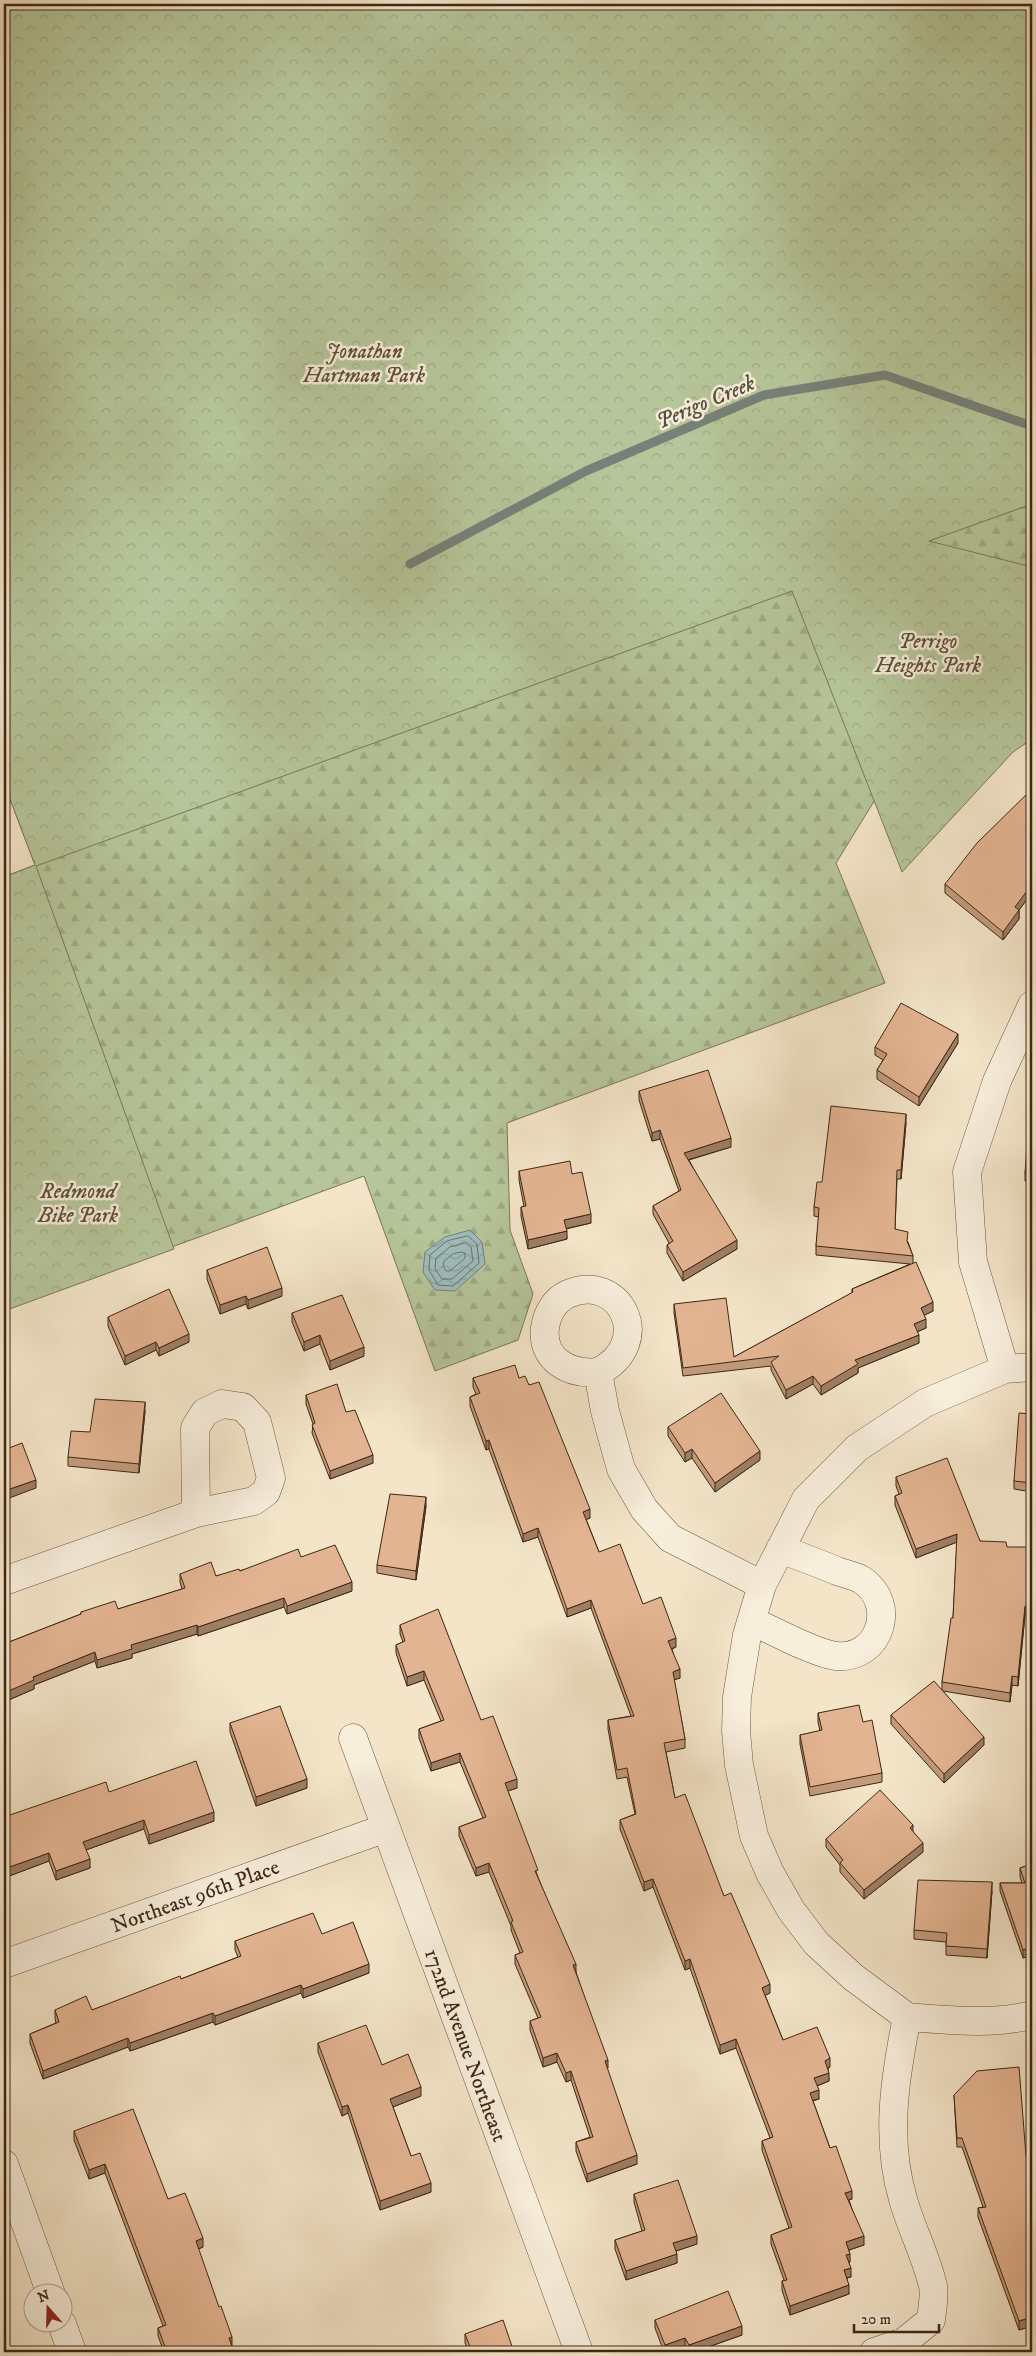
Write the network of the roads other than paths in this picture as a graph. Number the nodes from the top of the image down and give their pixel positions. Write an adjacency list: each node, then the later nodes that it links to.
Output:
1 (1032, 1006): 3 (street)
2 (1032, 1367): 3 (street)
3 (1005, 1369): 6 (street)
4 (598, 1372): 8 (street)
5 (196, 1513): 7 (street)
6 (780, 1549): 8 (street); 9 (street)
7 (4, 1581)
8 (762, 1585): 9 (street)
9 (752, 1621): 14 (street)
10 (353, 1738): 11 (street, 172nd Avenue Northeast)
11 (386, 1828): 12 (street, Northeast 96th Place); 19 (street, 172nd Avenue Northeast)
12 (4, 1964)
13 (1032, 2015): 14 (street)
14 (907, 2018): 20 (street)
15 (4, 2164): 16 (street)
16 (47, 2284)
17 (66, 2334): 18 (street)
18 (72, 2352)
19 (579, 2352)
20 (874, 2352)

